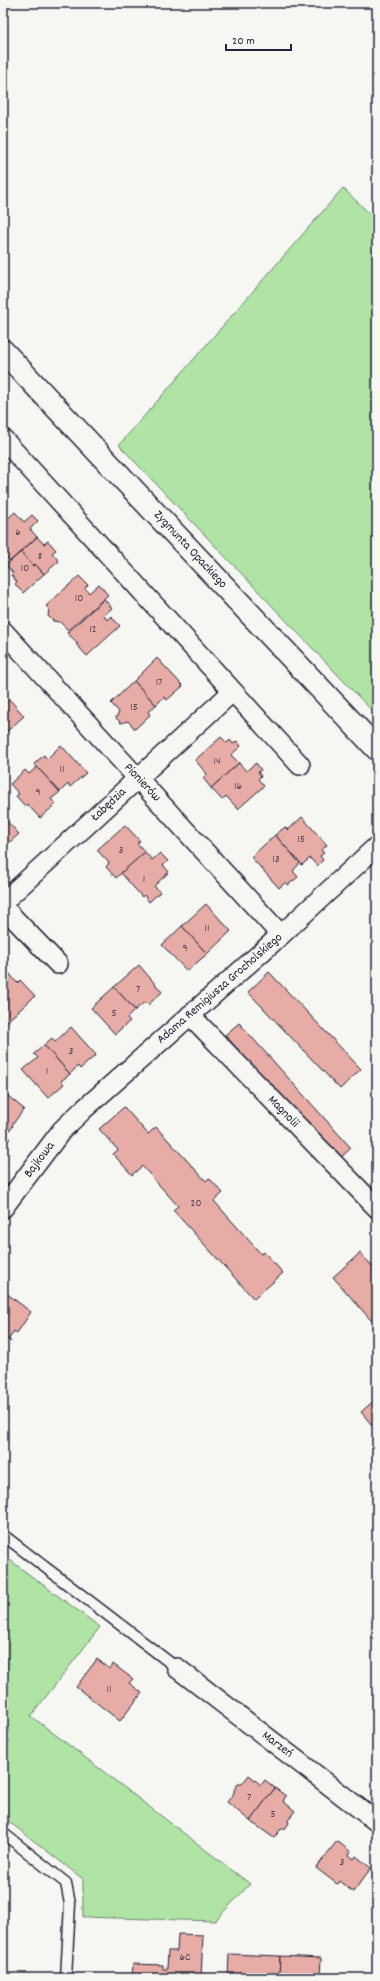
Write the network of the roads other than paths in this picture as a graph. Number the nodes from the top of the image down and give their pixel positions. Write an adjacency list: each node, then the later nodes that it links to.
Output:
1 (3, 351): 5 (street, Zygmunta Opackiego)
2 (3, 439): 4 (street)
3 (3, 631): 7 (street, Pionierów)
4 (232, 692): 6 (street); 7 (street, Łabędzia)
5 (377, 749)
6 (300, 765)
7 (138, 779): 9 (street, Łabędzia); 11 (street, Pionierów)
8 (377, 846): 11 (street, Adama Remigiusza Grocholskiego)
9 (3, 902)
10 (3, 907): 12 (street)
11 (281, 935): 13 (street, Adama Remigiusza Grocholskiego)
12 (58, 964)
13 (190, 1015): 14 (street, Adama Remigiusza Grocholskiego); 16 (street, Magnolii)
14 (62, 1130): 15 (street, Bajkowa)
15 (3, 1208)
16 (377, 1208)
17 (3, 1535): 18 (lane)
18 (177, 1668): 19 (street, Marzeń)
19 (377, 1822)
20 (3, 1834): 21 (lane)
21 (66, 1978)

